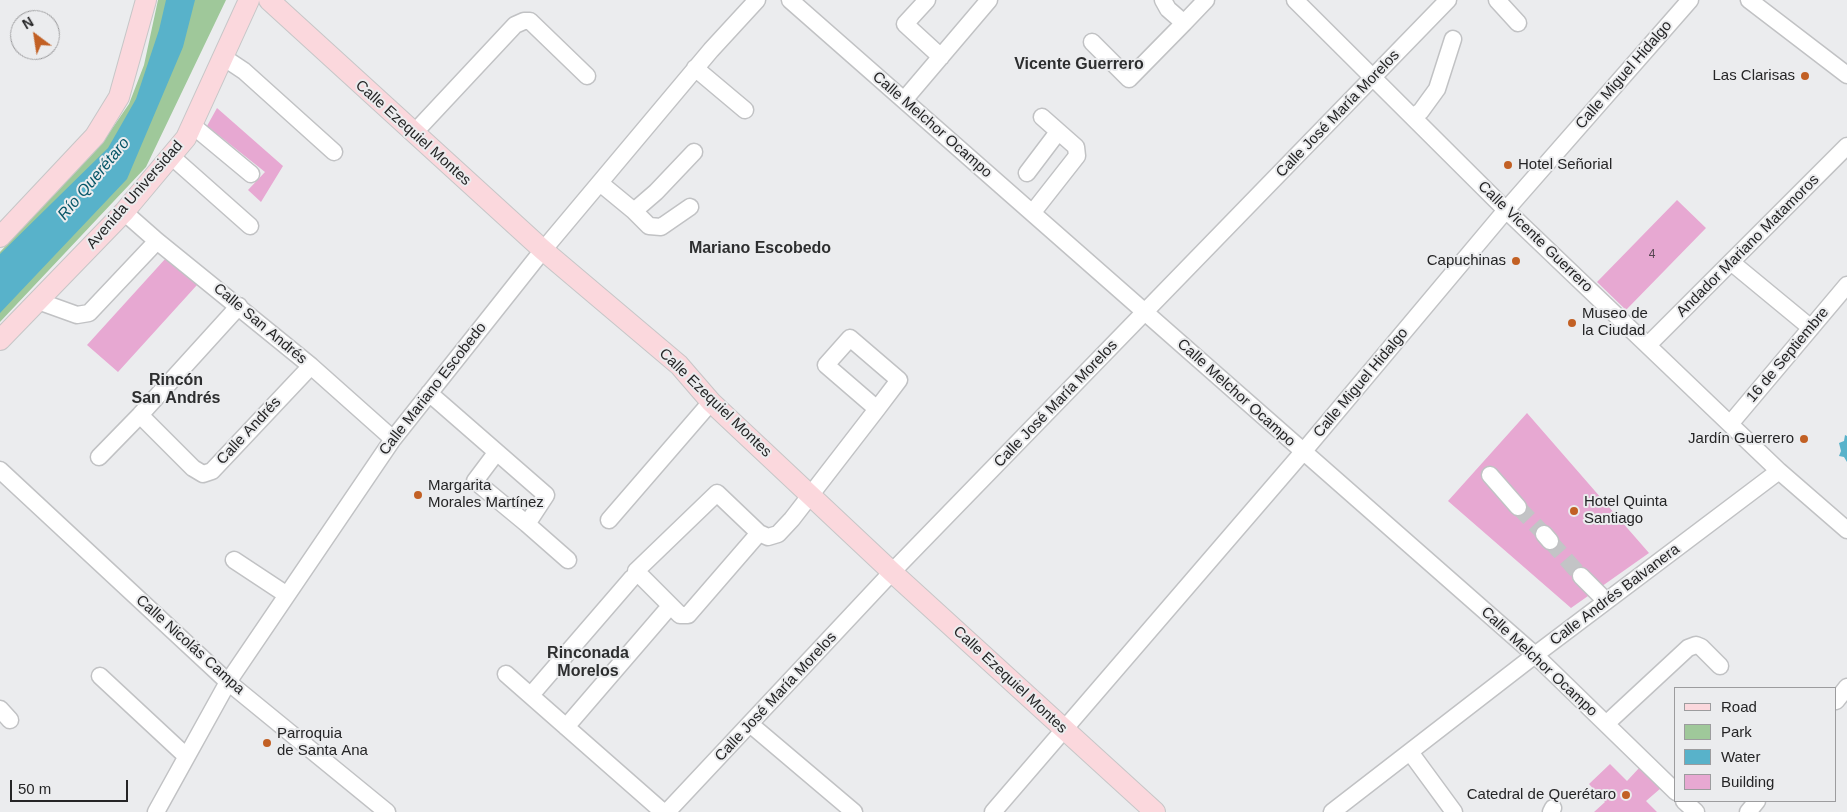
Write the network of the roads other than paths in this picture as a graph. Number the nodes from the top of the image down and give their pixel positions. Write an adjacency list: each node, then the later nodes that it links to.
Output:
1 (146, 0): 45 (main road)
2 (250, 0): 19 (main road, Avenida Universidad)
3 (269, 0): 31 (main road, Calle Ezequiel Montes)
4 (757, 0): 21 (street, Calle Mariano Escobedo)
5 (790, 0): 25 (street, Calle Melchor Ocampo)
6 (927, 0): 20 (street)
7 (989, 0): 20 (street)
8 (1163, 0): 15 (street)
9 (1206, 0): 15 (street)
10 (1295, 0): 24 (street, Calle Vicente Guerrero)
11 (1448, 0): 24 (street, Calle José María Morelos)
12 (1497, 0): 16 (street)
13 (1690, 0): 40 (street, Calle Miguel Hidalgo)
14 (1748, 0): 22 (street)
15 (1184, 23): 18 (street)
16 (1518, 23)
17 (1454, 40): 28 (street)
18 (1092, 42)
19 (223, 56): 29 (main road, Avenida Universidad); 33 (street)
20 (941, 57): 25 (street)
21 (695, 68): 26 (street); 38 (street, Calle Mariano Escobedo)
22 (1847, 75)
23 (588, 76): 31 (street)
24 (1373, 77): 28 (street, Calle Vicente Guerrero); 52 (street, Calle José María Morelos)
25 (904, 100): 43 (street, Calle Melchor Ocampo)
26 (745, 110)
27 (1042, 117): 30 (street)
28 (1413, 117): 40 (street, Calle Vicente Guerrero)
29 (192, 125): 35 (main road, Avenida Universidad); 37 (street)
30 (1058, 132): 36 (street); 43 (street)
31 (414, 133): 47 (main road, Calle Ezequiel Montes)
32 (1847, 146): 48 (street, Andador Mariano Matamoros)
33 (334, 152)
34 (694, 152): 42 (street)
35 (171, 156): 41 (main road, Avenida Universidad); 44 (street)
36 (1027, 173)
37 (251, 174)
38 (600, 183): 42 (street); 47 (street, Calle Mariano Escobedo)
39 (690, 207): 42 (street)
40 (1506, 210): 55 (street, Calle Vicente Guerrero); 63 (street, Calle Miguel Hidalgo)
41 (124, 212): 46 (street, Calle San Andrés); 50 (main road, Avenida Universidad)
42 (634, 212)
43 (1033, 212): 52 (street, Calle Melchor Ocampo)
44 (250, 226)
45 (0, 237)
46 (156, 240): 50 (street); 51 (street, Calle San Andrés)
47 (543, 250): 57 (street, Calle Mariano Escobedo); 58 (main road, Calle Ezequiel Montes)
48 (1732, 262): 53 (street); 55 (street, Andador Mariano Matamoros)
49 (1847, 285): 53 (street, 16 de Septiembre)
50 (38, 301): 54 (main road, Avenida Universidad)
51 (239, 306): 56 (street, Calle San Andrés); 60 (street)
52 (1146, 312): 63 (street, Calle Melchor Ocampo); 77 (street, Calle José María Morelos)
53 (1810, 328): 61 (street, 16 de Septiembre)
54 (0, 340)
55 (1648, 346): 61 (street, Calle Vicente Guerrero)
56 (311, 366): 60 (street, Calle Andrés); 62 (street, Calle San Andrés)
57 (430, 393): 62 (street, Calle Mariano Escobedo); 64 (street)
58 (711, 402): 69 (main road, Calle Ezequiel Montes); 71 (street)
59 (877, 409): 59 (street); 69 (street)
60 (140, 415): 65 (street)
61 (1730, 424): 67 (street, Calle Vicente Guerrero)
62 (392, 439): 80 (street, Calle Mariano Escobedo)
63 (1303, 452): 83 (street, Calle Melchor Ocampo); 94 (street, Calle Miguel Hidalgo)
64 (496, 453): 72 (street); 72 (street)
65 (99, 457)
66 (0, 470): 87 (street, Calle Nicolás Campa)
67 (1780, 471): 73 (street, Calle Vicente Guerrero); 81 (street, Calle Andrés Balvanera)
68 (1490, 475): 70 (street)
69 (811, 495): 74 (street); 77 (main road, Calle Ezequiel Montes)
70 (1518, 507)
71 (609, 520)
72 (527, 524): 76 (street)
73 (1847, 530)
74 (759, 533): 74 (street)
75 (234, 560): 80 (street)
76 (568, 560)
77 (892, 572): 91 (street, Calle José María Morelos); 94 (main road, Calle Ezequiel Montes)
78 (1582, 576): 81 (street)
79 (632, 578): 89 (street)
80 (287, 595): 87 (street, Calle Mariano Escobedo)
81 (1606, 601): 83 (street, Calle Andrés Balvanera)
82 (665, 612): 93 (street)
83 (1535, 655): 92 (street, Calle Melchor Ocampo); 95 (street, Calle Andrés Balvanera)
84 (1720, 666): 92 (street)
85 (506, 674): 89 (street)
86 (100, 676): 96 (street)
87 (228, 682): 96 (street, Calle Mariano Escobedo); 101 (street, Calle Nicolás Campa)
88 (1847, 687): 90 (street)
89 (531, 695): 93 (street)
90 (1837, 700)
91 (750, 724): 102 (street, Calle José María Morelos); 103 (street)
92 (1606, 724): 97 (street, Calle Melchor Ocampo)
93 (566, 727): 102 (street)
94 (1064, 730): 104 (street, Calle Miguel Hidalgo); 105 (main road, Calle Ezequiel Montes)
95 (1410, 752): 106 (street, Calle Andrés Balvanera); 107 (street)
96 (186, 756): 100 (street, Calle Mariano Escobedo)
97 (1674, 790)
98 (1685, 802): 108 (street)
99 (1756, 802): 109 (street)
100 (156, 812)
101 (386, 812)
102 (665, 812)
103 (854, 812)
104 (992, 812)
105 (1155, 812)
106 (1332, 812)
107 (1454, 812)
108 (1696, 812)
109 (1748, 812)

